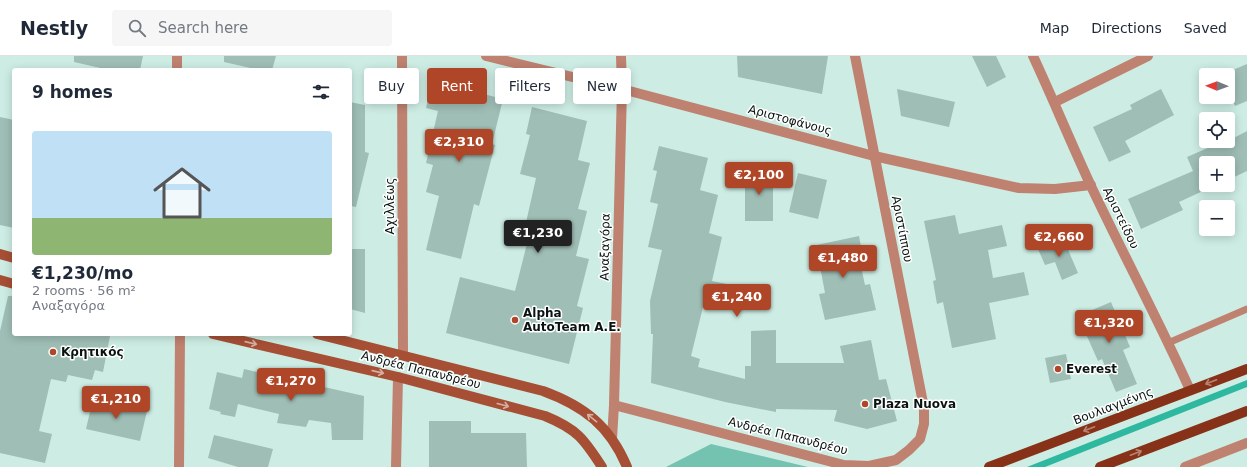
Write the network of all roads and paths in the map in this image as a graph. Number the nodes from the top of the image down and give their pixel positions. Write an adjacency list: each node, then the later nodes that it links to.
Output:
1 (177, 56): 8 (street)
2 (402, 56): 25 (street, Αχιλλέως)
3 (486, 56): 10 (street, Αριστοφάνους)
4 (621, 56): 9 (street, Αναξαγόρα)
5 (855, 56): 14 (street, Αριστίππου)
6 (1032, 56): 12 (street, Αριστείδου)
7 (1148, 56): 12 (street)
8 (177, 68)
9 (621, 68)
10 (573, 77)
11 (631, 91): 14 (street, Αριστοφάνους)
12 (1055, 102): 15 (street, Αριστείδου)
13 (622, 104): 29 (street, Αναξαγόρα)
14 (874, 156): 15 (street, Αριστοφάνους); 30 (street, Αριστίππου)
15 (1091, 185): 24 (street, Αριστείδου)
16 (0, 254): 17 (main road)
17 (12, 257)
18 (0, 280): 19 (main road)
19 (12, 283)
20 (1247, 309): 24 (lane)
21 (180, 336): 34 (street)
22 (222, 336): 27 (main road, Ανδρέα Παπανδρέου, one-way to 27)
23 (325, 336): 25 (main road, Ανδρέα Παπανδρέου)
24 (1168, 343): 28 (street, Αριστείδου)
25 (403, 355): 32 (main road, Ανδρέα Παπανδρέου, one-way to 25)
26 (1247, 369): 28 (main road, Βουλιαγμένης, one-way to 28)
27 (398, 377): 35 (street); 36 (main road, Ανδρέα Παπανδρέου, one-way to 36)
28 (1190, 390): 38 (main road, Βουλιαγμένης, one-way to 38)
29 (614, 405): 30 (street, Ανδρέα Παπανδρέου); 32 (street, Αναξαγόρα)
30 (924, 408)
31 (1247, 411): 39 (main road, one-way to 31)
32 (612, 439): 37 (main road, Ανδρέα Παπανδρέου)
33 (1247, 443): 40 (street)
34 (179, 467)
35 (396, 467)
36 (602, 467)
37 (627, 467)
38 (989, 467)
39 (1100, 467)
40 (1185, 467)

